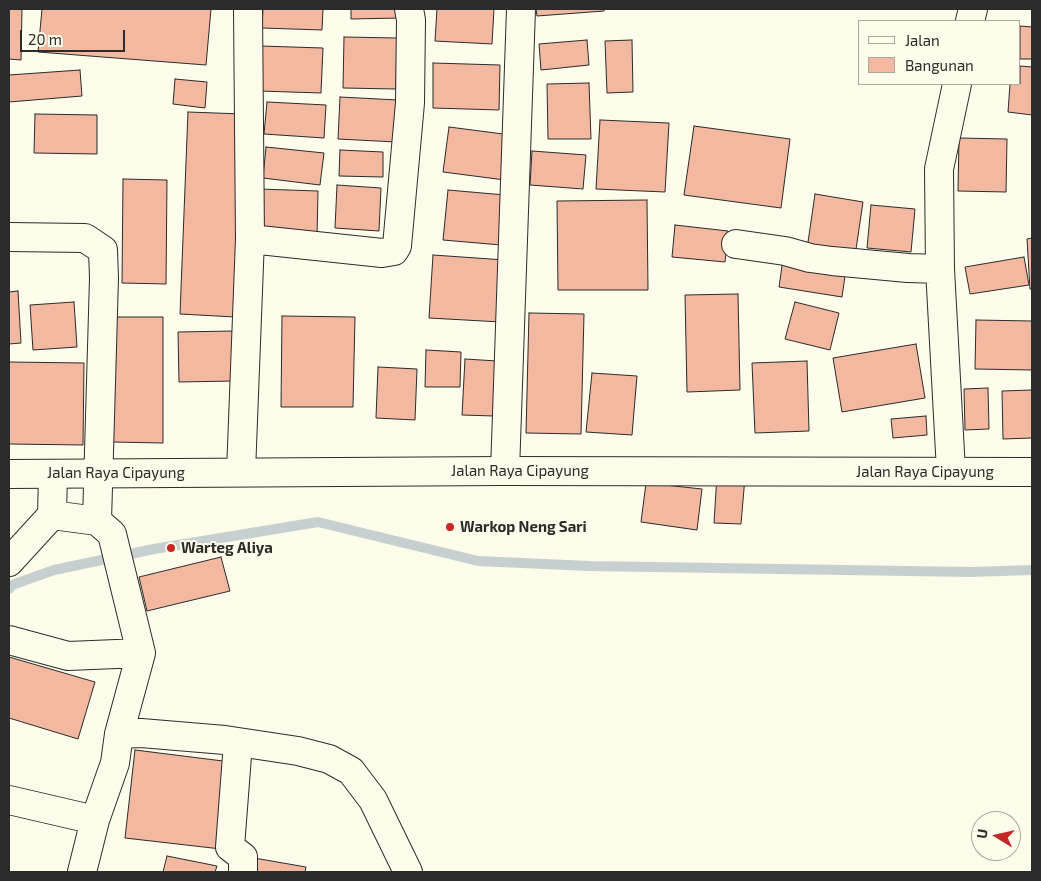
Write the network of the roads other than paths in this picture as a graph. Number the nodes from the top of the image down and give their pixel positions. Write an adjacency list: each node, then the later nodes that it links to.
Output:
1 (248, 9): 6 (street)
2 (409, 9): 6 (street)
3 (521, 9): 9 (street)
4 (957, 85): 8 (street)
5 (9, 237): 15 (street)
6 (250, 238): 11 (street)
7 (736, 244): 8 (street)
8 (940, 269): 10 (street)
9 (505, 471): 10 (street, Jalan Raya Cipayung); 11 (street, Jalan Raya Cipayung)
10 (951, 471): 12 (street, Jalan Raya Cipayung)
11 (241, 472): 15 (street, Jalan Raya Cipayung)
12 (1032, 472)
13 (9, 474): 14 (street, Jalan Raya Cipayung)
14 (53, 474): 15 (street, Jalan Raya Cipayung); 16 (street)
15 (97, 474): 17 (street)
16 (52, 515): 17 (street); 18 (street)
17 (105, 527): 20 (street)
18 (9, 562)
19 (9, 640): 20 (street)
20 (141, 653): 21 (street)
21 (119, 734): 22 (street); 24 (street)
22 (238, 743): 26 (street); 27 (street)
23 (9, 800): 24 (street)
24 (95, 820): 25 (street)
25 (82, 872)
26 (243, 872)
27 (408, 872)

